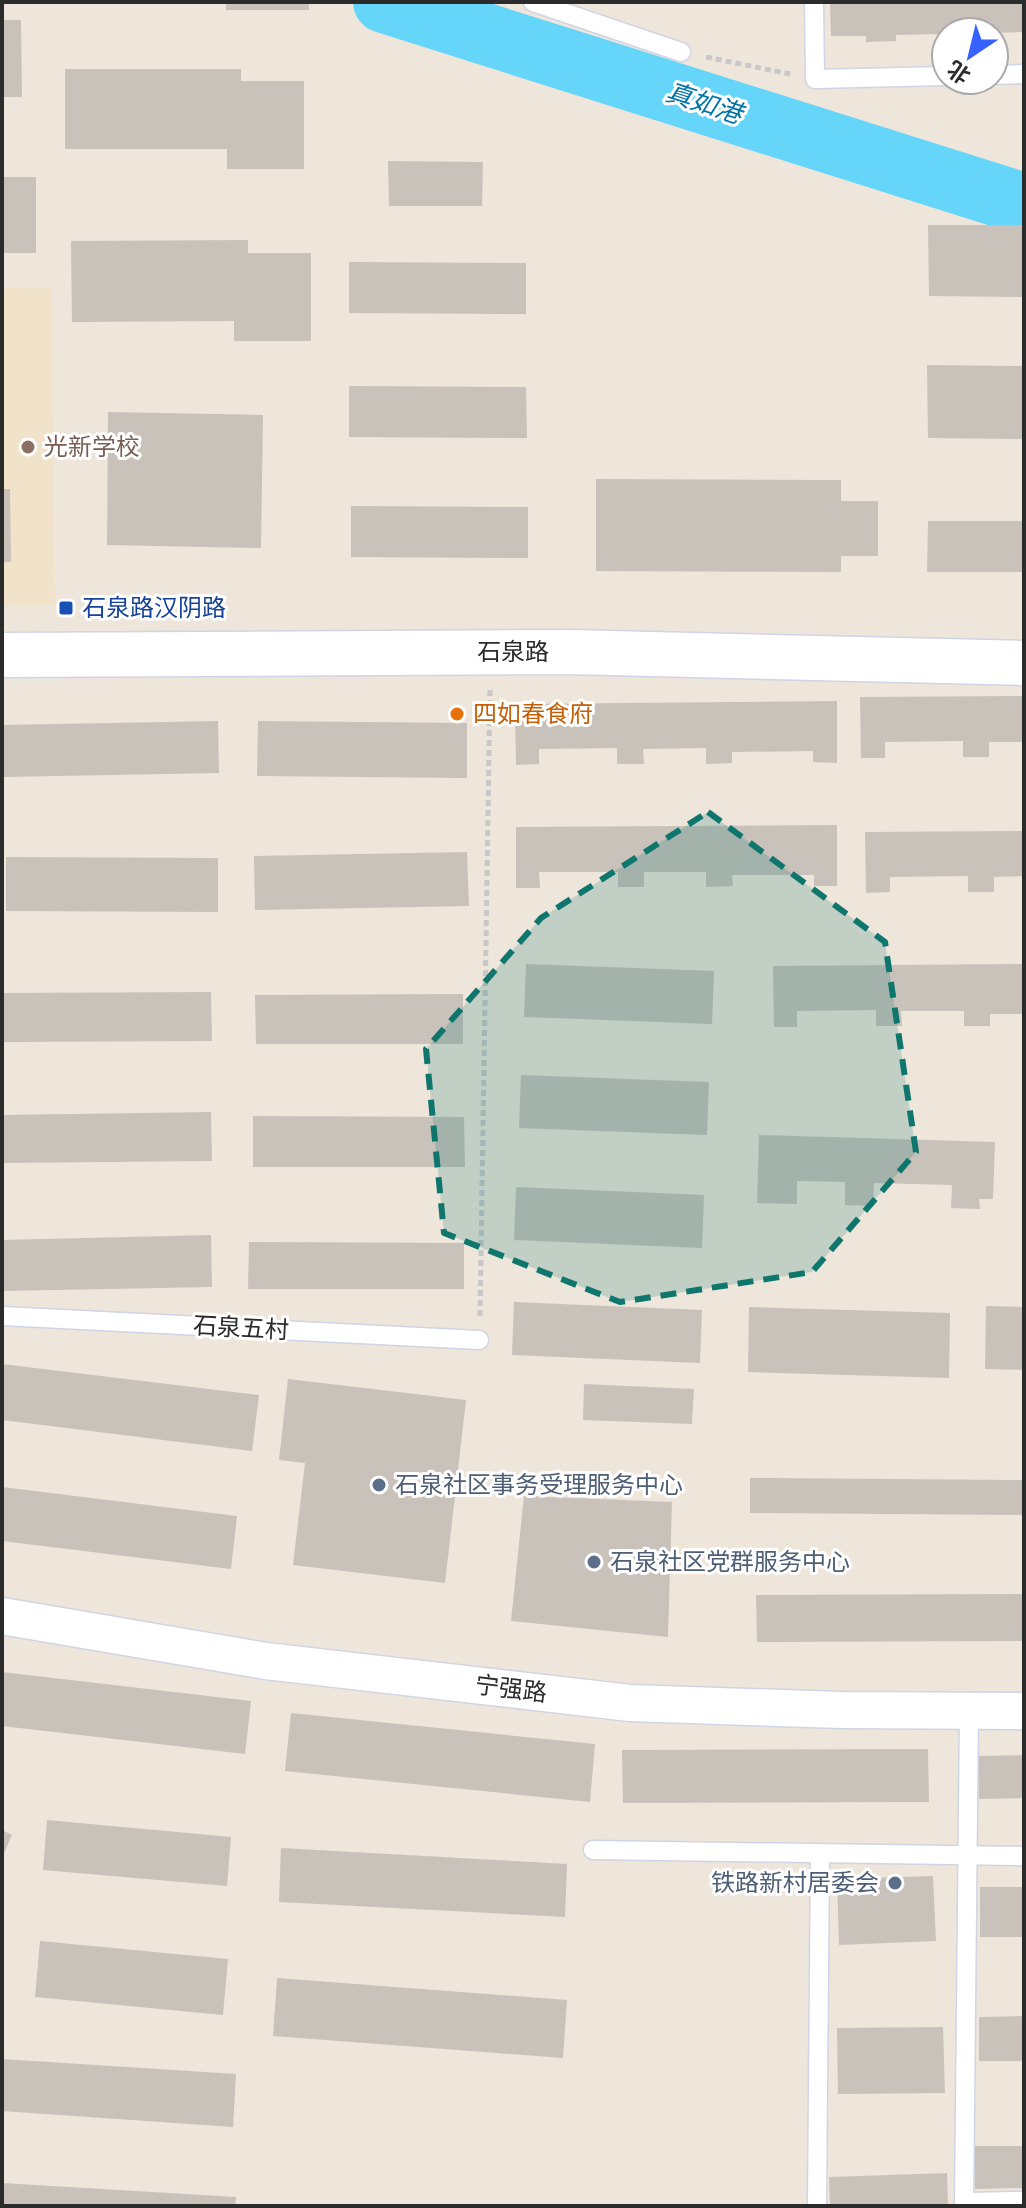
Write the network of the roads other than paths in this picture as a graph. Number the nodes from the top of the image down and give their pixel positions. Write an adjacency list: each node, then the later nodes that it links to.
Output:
1 (533, 2): 3 (lane)
2 (814, 2): 4 (lane)
3 (681, 52)
4 (930, 76)
5 (2, 655): 6 (street, 石泉路)
6 (1024, 663)
7 (2, 1316): 8 (lane, 石泉五村)
8 (479, 1340)
9 (2, 1616): 10 (street, 宁强路)
10 (969, 1711): 11 (street, 宁强路); 14 (lane)
11 (1024, 1711)
12 (593, 1850): 13 (lane)
13 (820, 1855): 14 (lane); 18 (lane)
14 (965, 1855): 15 (lane); 17 (lane)
15 (1024, 1856)
16 (1024, 2201): 17 (lane)
17 (964, 2204)
18 (817, 2206)

